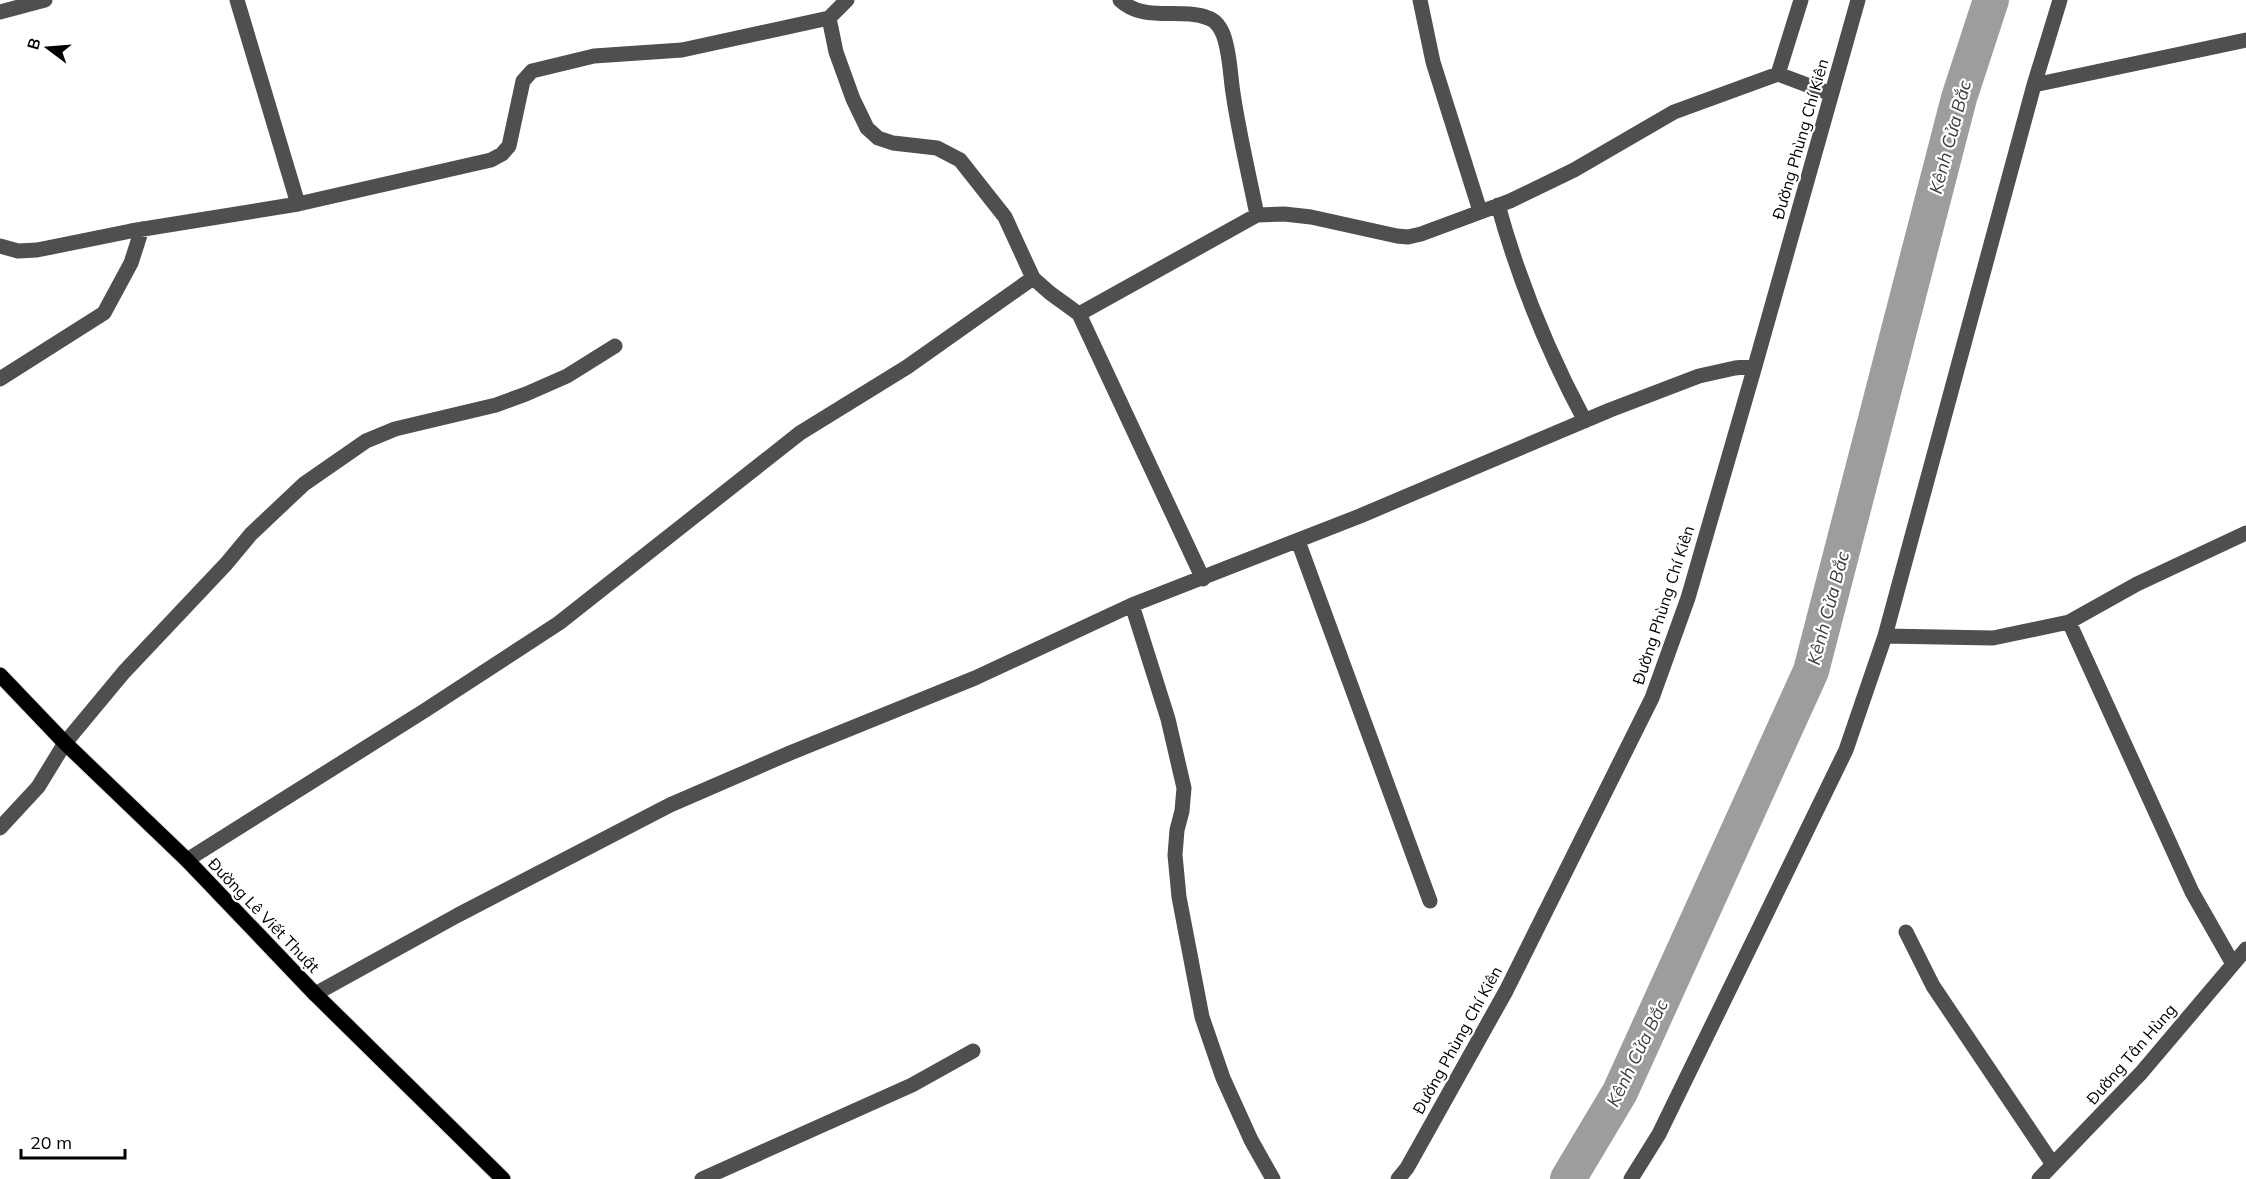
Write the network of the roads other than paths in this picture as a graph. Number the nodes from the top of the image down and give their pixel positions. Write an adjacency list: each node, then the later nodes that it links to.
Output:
1 (45, 0): 9 (street)
2 (237, 0): 15 (street)
3 (847, 0): 10 (street)
4 (1120, 0): 18 (street)
5 (1420, 0): 17 (street)
6 (1801, 0): 12 (street)
7 (1858, 0): 14 (street, Đường Phùng Chí Kiên)
8 (2060, 0): 13 (street)
9 (0, 12)
10 (829, 18): 15 (street); 21 (street)
11 (2246, 40): 13 (street)
12 (1778, 74): 14 (street); 16 (street)
13 (2034, 85): 32 (street)
14 (1831, 94): 24 (street, Đường Phùng Chí Kiên)
15 (298, 204): 19 (street)
16 (1498, 205): 17 (street); 26 (street)
17 (1480, 211): 18 (street)
18 (1257, 215): 22 (street)
19 (142, 230): 20 (street); 25 (street)
20 (0, 246)
21 (1033, 278): 22 (street); 36 (street)
22 (1079, 314): 29 (street)
23 (615, 346): 34 (street)
24 (1755, 366): 26 (street); 47 (street, Đường Phùng Chí Kiên)
25 (0, 379)
26 (1585, 421): 28 (street)
27 (2246, 533): 31 (street)
28 (1298, 541): 29 (street); 37 (street)
29 (1203, 579): 30 (street)
30 (1132, 605): 41 (street); 46 (street)
31 (2069, 622): 32 (street); 40 (street)
32 (1885, 636): 48 (street)
33 (0, 675): 34 (main road, Đường Lê Viết Thuật)
34 (65, 743): 35 (street); 36 (main road, Đường Lê Viết Thuật)
35 (0, 828)
36 (187, 860): 41 (main road, Đường Lê Viết Thuật)
37 (1430, 901)
38 (1906, 932): 43 (street)
39 (2246, 949): 40 (street, Đường Tân Hùng)
40 (2233, 964): 43 (street, Đường Tân Hùng)
41 (315, 994): 44 (main road, Đường Lê Viết Thuật)
42 (973, 1051): 45 (street)
43 (2052, 1163): 49 (street, Đường Tân Hùng)
44 (503, 1179)
45 (702, 1179)
46 (1274, 1179)
47 (1398, 1179)
48 (1631, 1179)
49 (2038, 1179)

